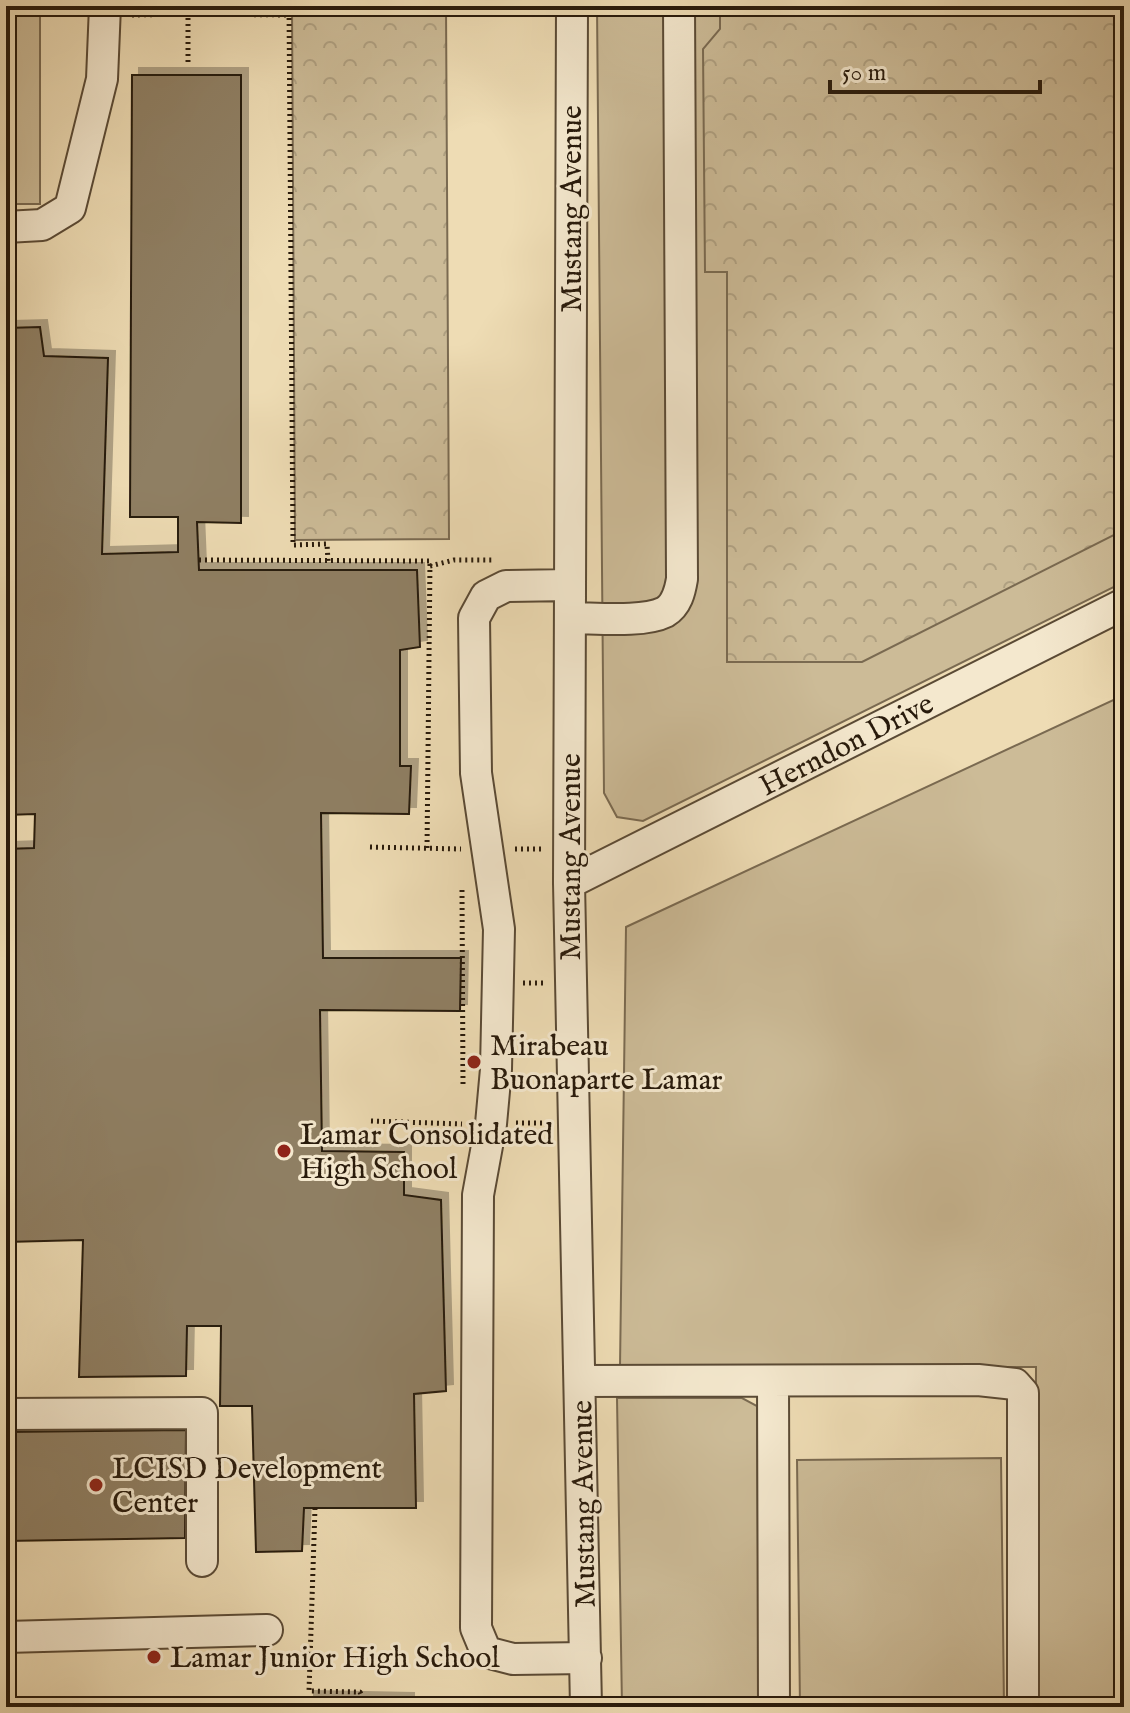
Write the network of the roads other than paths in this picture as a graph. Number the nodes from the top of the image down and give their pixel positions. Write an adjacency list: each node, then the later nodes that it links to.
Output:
1 (572, 6): 5 (street, Mustang Avenue)
2 (679, 6): 7 (street)
3 (106, 11): 4 (street)
4 (6, 227)
5 (570, 585): 7 (street, Mustang Avenue); 15 (street)
6 (1124, 604): 8 (street, Herndon Drive)
7 (570, 618): 8 (street, Mustang Avenue)
8 (569, 883): 9 (street, Mustang Avenue)
9 (580, 1381): 10 (street); 15 (street, Mustang Avenue)
10 (773, 1382): 17 (street); 18 (street)
11 (6, 1414): 12 (street)
12 (202, 1561)
13 (267, 1630): 14 (street)
14 (6, 1637)
15 (586, 1658): 16 (street, Mustang Avenue)
16 (586, 1707)
17 (774, 1707)
18 (1023, 1707)

